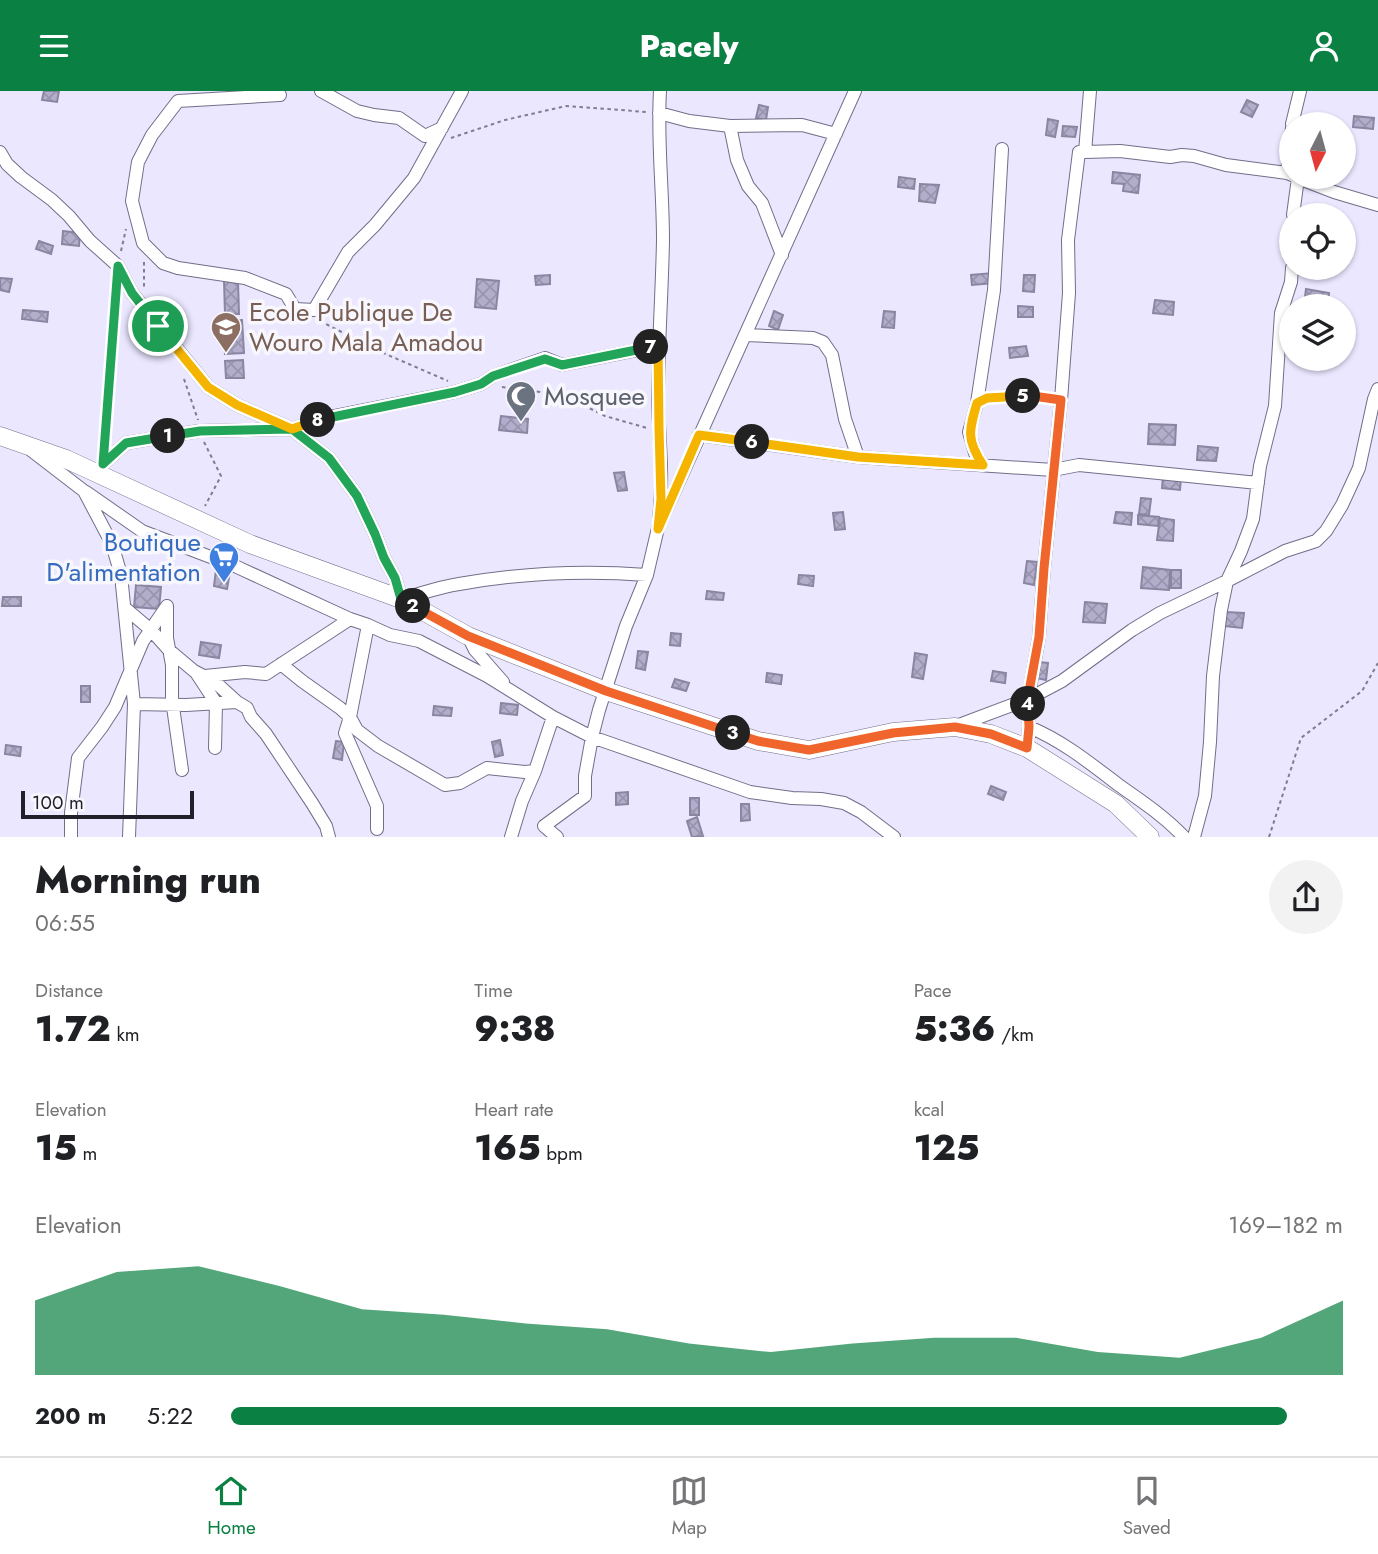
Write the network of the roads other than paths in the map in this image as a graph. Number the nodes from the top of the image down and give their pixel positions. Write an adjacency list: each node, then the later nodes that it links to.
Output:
1 (321, 91): 11 (street)
2 (462, 91): 11 (street)
3 (660, 91): 9 (street)
4 (855, 91): 12 (street)
5 (1090, 91): 16 (street)
6 (1299, 91): 8 (street)
7 (280, 96): 11 (street)
8 (1295, 112)
9 (659, 113): 10 (street); 22 (street)
10 (730, 126): 12 (street); 19 (street)
11 (442, 128)
12 (836, 134): 19 (street)
13 (1002, 149): 29 (street)
14 (0, 152): 24 (street)
15 (1079, 152): 30 (street)
16 (1279, 174)
17 (1326, 189): 18 (street)
18 (1378, 205)
19 (782, 255): 21 (street)
20 (1291, 280): 31 (street)
21 (746, 335): 25 (street); 27 (street)
22 (658, 346): 24 (street); 33 (street)
23 (1378, 389): 35 (street)
24 (292, 429): 28 (street); 36 (street)
25 (699, 435): 27 (street); 33 (street)
26 (0, 436): 32 (street); 36 (main road)
27 (858, 457): 29 (street)
28 (103, 464)
29 (983, 465): 30 (street)
30 (1053, 470): 31 (street); 48 (street)
31 (1258, 483): 35 (street)
32 (84, 491): 37 (street); 38 (street)
33 (658, 529): 34 (street)
34 (647, 575): 36 (street); 47 (street)
35 (1227, 581): 48 (street); 71 (street)
36 (401, 599): 41 (main road)
37 (125, 608): 40 (street); 44 (street)
38 (350, 619): 39 (street); 43 (street)
39 (368, 625): 46 (street); 53 (street)
40 (151, 630): 42 (street); 42 (street); 44 (street)
41 (468, 636): 46 (street); 47 (main road)
42 (169, 650): 45 (street); 52 (street)
43 (281, 664): 45 (street); 53 (street)
44 (130, 671): 51 (street); 63 (street)
45 (200, 674): 49 (street); 50 (street)
46 (509, 691): 54 (street)
47 (606, 691): 55 (main road); 57 (street)
48 (1028, 699): 55 (street); 56 (street)
49 (237, 702): 50 (street); 65 (street)
50 (216, 703): 52 (street); 58 (street)
51 (134, 704): 52 (street); 64 (street)
52 (173, 705): 60 (street)
53 (350, 717): 61 (street); 62 (street)
54 (553, 717): 57 (street); 61 (street)
55 (955, 727): 59 (main road)
56 (1029, 727): 59 (street); 70 (street)
57 (592, 737): 67 (street); 68 (street)
58 (215, 748)
59 (1027, 748): 69 (main road)
60 (182, 770)
61 (535, 771): 66 (street)
62 (377, 829)
63 (71, 837)
64 (129, 837)
65 (329, 837)
66 (511, 837)
67 (557, 837)
68 (894, 837)
69 (1150, 837)
70 (1184, 837)
71 (1194, 837)

